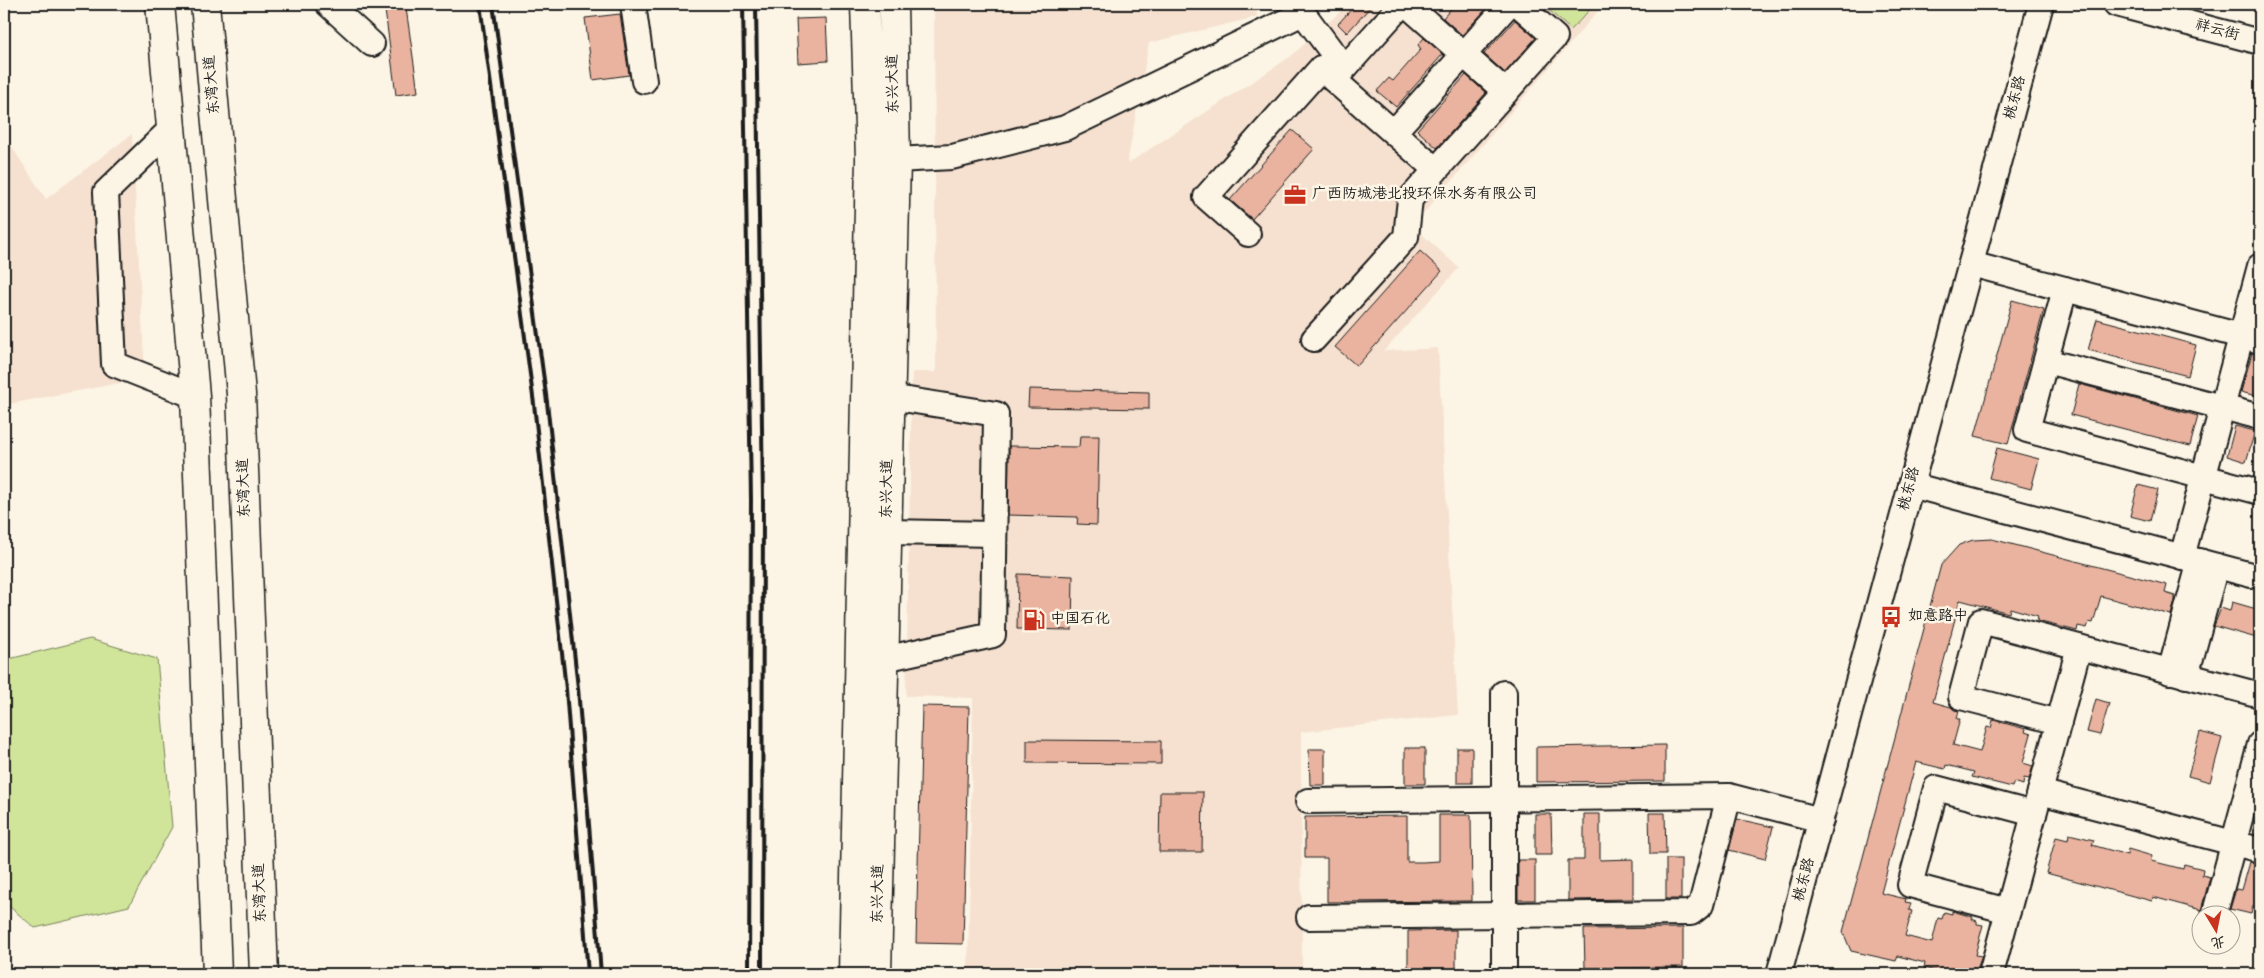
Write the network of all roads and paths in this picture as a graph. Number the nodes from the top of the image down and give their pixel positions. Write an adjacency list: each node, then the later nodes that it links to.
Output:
1 (160, 4): 20 (main road)
2 (205, 4): 61 (main road, 东湾大道)
3 (328, 4): 15 (street)
4 (633, 4): 18 (street)
5 (865, 4): 62 (main road, 东兴大道)
6 (893, 4): 22 (main road, 东兴大道)
7 (1402, 4): 17 (street)
8 (1406, 4): 16 (street)
9 (1509, 4): 16 (street)
10 (1518, 4): 19 (street)
11 (2041, 4): 25 (street, 桃东路)
12 (2116, 4): 14 (street, 祥云街)
13 (1301, 9): 17 (street); 22 (street)
14 (2260, 42)
15 (372, 44)
16 (1464, 54): 19 (street); 21 (street)
17 (1339, 74): 21 (street); 24 (street)
18 (644, 80)
19 (1506, 92): 23 (street)
20 (171, 129): 31 (main road); 31 (street)
21 (1394, 132): 23 (street)
22 (896, 160): 32 (main road, 东兴大道)
23 (1436, 170): 29 (street)
24 (1248, 234)
25 (1971, 264): 27 (street); 36 (street, 桃东路)
26 (2260, 266): 28 (street)
27 (2065, 289): 28 (street); 30 (street)
28 (2251, 338): 33 (street)
29 (1314, 339)
30 (2046, 360): 33 (street); 35 (street)
31 (195, 396): 60 (main road)
32 (890, 397): 38 (main road, 东兴大道); 39 (street)
33 (2222, 408): 34 (street); 35 (street)
34 (2260, 418)
35 (2204, 477): 37 (street); 40 (street)
36 (1911, 485): 40 (street); 53 (street, 桃东路)
37 (2260, 492)
38 (887, 532): 39 (street); 43 (main road, 东兴大道)
39 (994, 534): 43 (street)
40 (2199, 561): 41 (street); 44 (street)
41 (2251, 575)
42 (2079, 647): 44 (street); 47 (street); 47 (street)
43 (884, 659): 63 (main road, 东兴大道)
44 (2178, 674): 46 (street)
45 (1504, 694): 50 (street)
46 (2260, 695)
47 (2059, 722): 52 (street)
48 (2260, 744): 54 (street)
49 (1729, 796): 50 (street); 53 (street); 58 (street)
50 (1504, 798): 51 (street); 58 (street)
51 (1308, 801)
52 (2037, 803): 54 (street); 57 (street); 57 (street)
53 (1821, 820): 65 (street, 桃东路)
54 (2233, 843): 55 (street); 56 (street)
55 (2260, 850)
56 (2217, 906)
57 (2008, 910): 66 (street)
58 (1504, 915): 59 (street); 64 (street)
59 (1309, 917)
60 (217, 974)
61 (264, 974)
62 (853, 974)
63 (877, 974)
64 (1504, 974)
65 (1779, 974)
66 (1991, 974)

